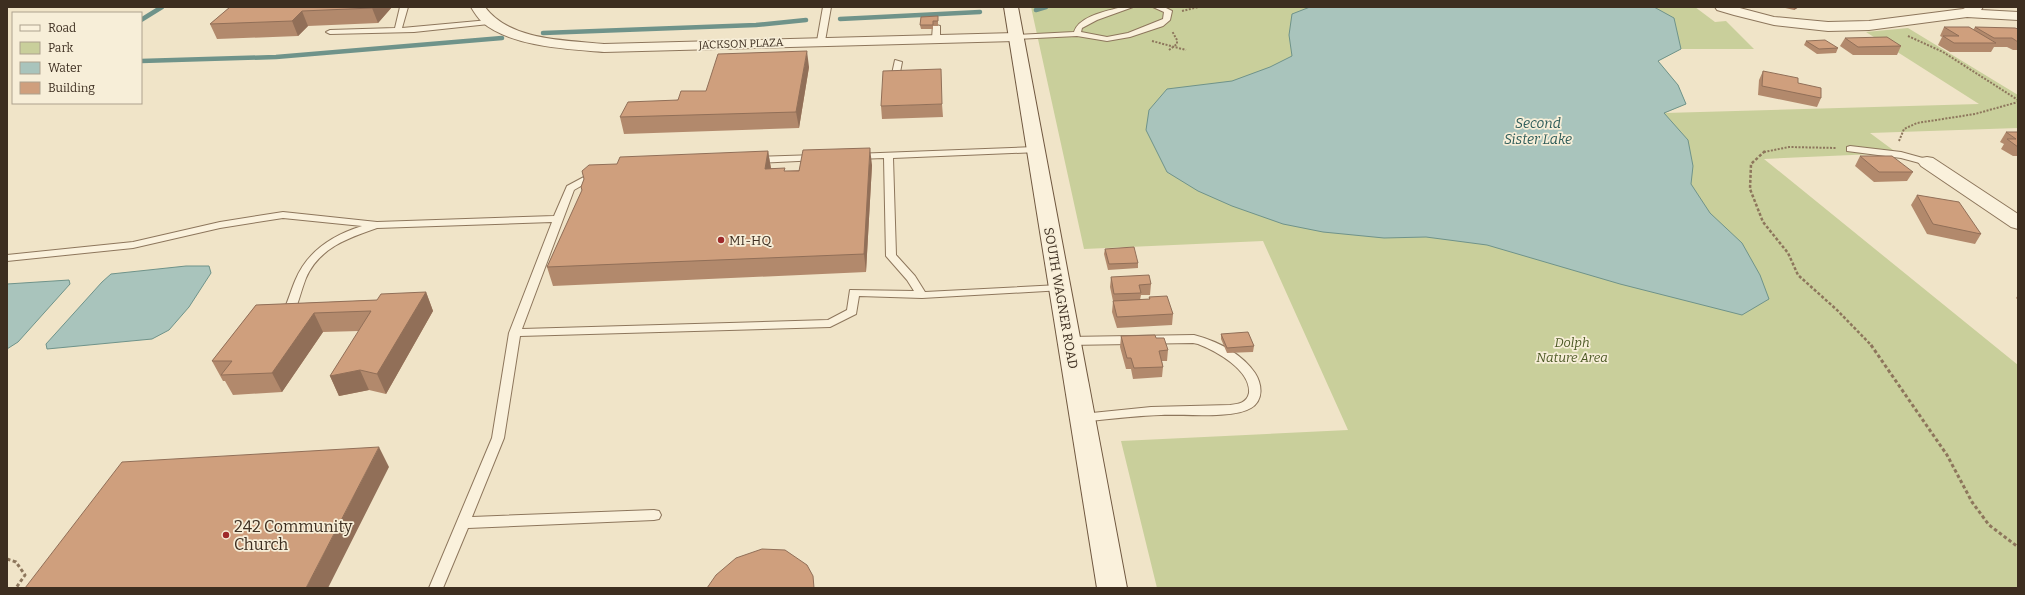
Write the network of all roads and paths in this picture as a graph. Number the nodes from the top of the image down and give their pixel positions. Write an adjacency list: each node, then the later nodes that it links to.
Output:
1 (404, 7): 13 (lane)
2 (478, 7): 10 (street, JACKSON PLAZA)
3 (827, 7): 18 (lane)
4 (1010, 7): 17 (main road, SOUTH WAGNER ROAD)
5 (1129, 7): 15 (lane)
6 (1157, 7): 11 (lane)
7 (1722, 7): 12 (street)
8 (1971, 10): 9 (street); 12 (street)
9 (2018, 16)
10 (489, 22): 13 (lane); 18 (street, JACKSON PLAZA)
11 (1160, 24): 16 (lane); 19 (path)
12 (1882, 24): 24 (path)
13 (398, 31): 14 (lane)
14 (330, 32)
15 (1077, 34): 16 (lane); 17 (lane)
16 (1130, 35): 19 (path)
17 (1015, 37): 18 (street, JACKSON PLAZA); 26 (main road, SOUTH WAGNER ROAD)
18 (822, 41)
19 (1174, 46): 20 (path); 21 (path)
20 (1169, 50)
21 (1186, 50)
22 (898, 62): 23 (lane)
23 (894, 83)
24 (2018, 101): 31 (path)
25 (1850, 149): 31 (lane); 45 (path)
26 (1035, 150): 27 (lane); 37 (main road, SOUTH WAGNER ROAD)
27 (888, 155): 28 (lane); 38 (lane)
28 (849, 156)
29 (826, 157): 30 (lane)
30 (747, 160)
31 (1927, 162): 34 (street)
32 (606, 169): 33 (lane)
33 (558, 220): 35 (lane); 40 (lane)
34 (2018, 223)
35 (377, 225): 36 (lane); 39 (lane)
36 (7, 258)
37 (1059, 288): 38 (lane); 41 (main road, SOUTH WAGNER ROAD)
38 (922, 294): 40 (lane)
39 (286, 318)
40 (515, 333): 44 (lane)
41 (1068, 341): 42 (main road, SOUTH WAGNER ROAD); 42 (lane)
42 (1082, 418): 49 (main road, SOUTH WAGNER ROAD)
43 (654, 514): 44 (lane)
44 (463, 523): 48 (lane)
45 (2018, 547)
46 (7, 558): 47 (path)
47 (16, 588)
48 (436, 588)
49 (1112, 588)

